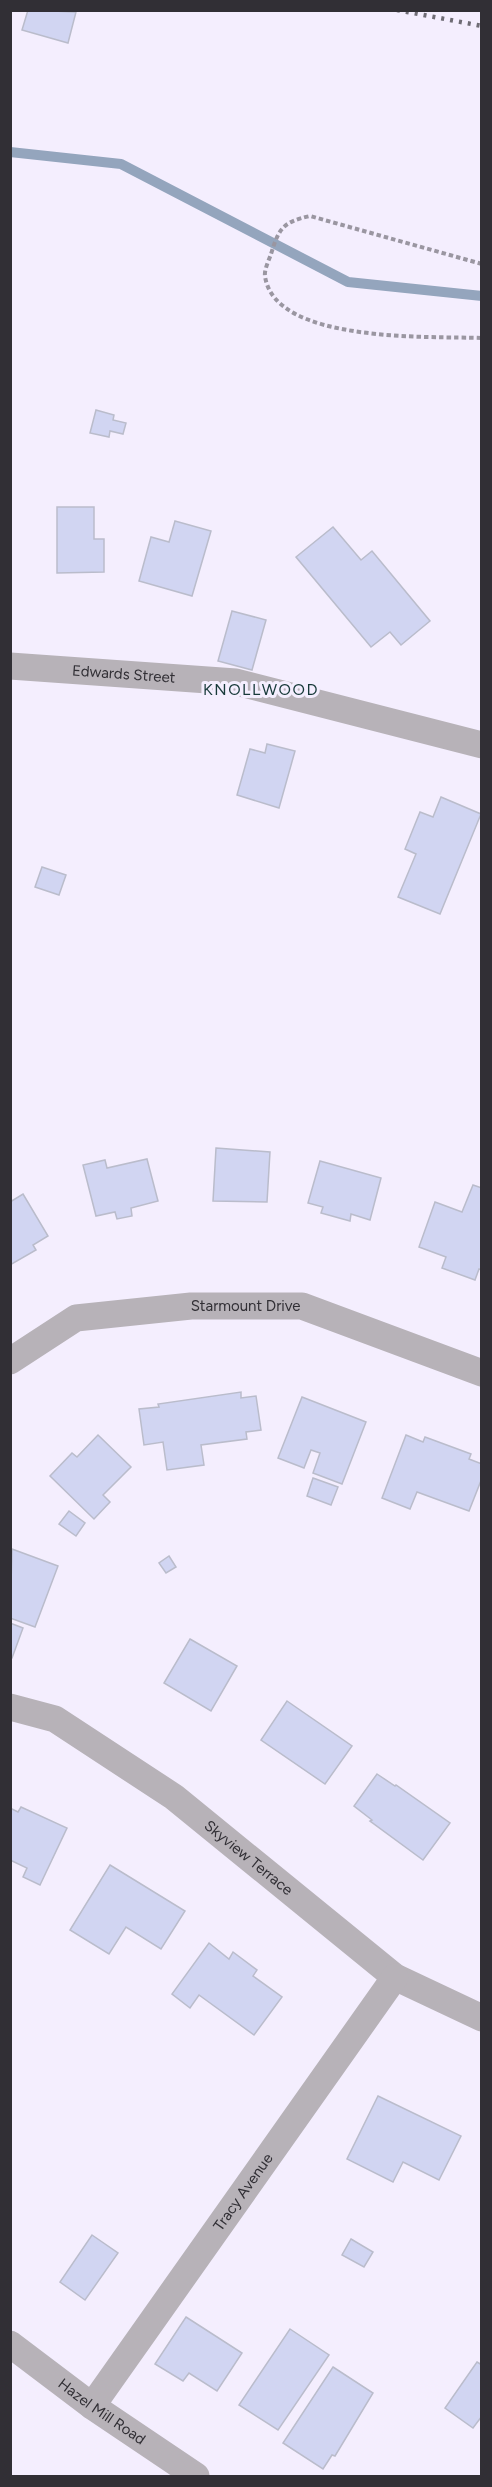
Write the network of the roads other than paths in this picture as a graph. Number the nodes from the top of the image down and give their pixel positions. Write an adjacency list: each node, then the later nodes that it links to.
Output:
1 (10, 666): 2 (street, Edwards Street)
2 (482, 746)
3 (10, 1361): 4 (street, Starmount Drive)
4 (482, 1373)
5 (10, 1707): 6 (street, Skyview Terrace)
6 (394, 1977): 7 (street, Skyview Terrace); 9 (street, Tracy Avenue)
7 (482, 2018)
8 (10, 2344): 9 (street, Hazel Mill Road)
9 (92, 2406): 10 (street, Hazel Mill Road)
10 (196, 2476)

